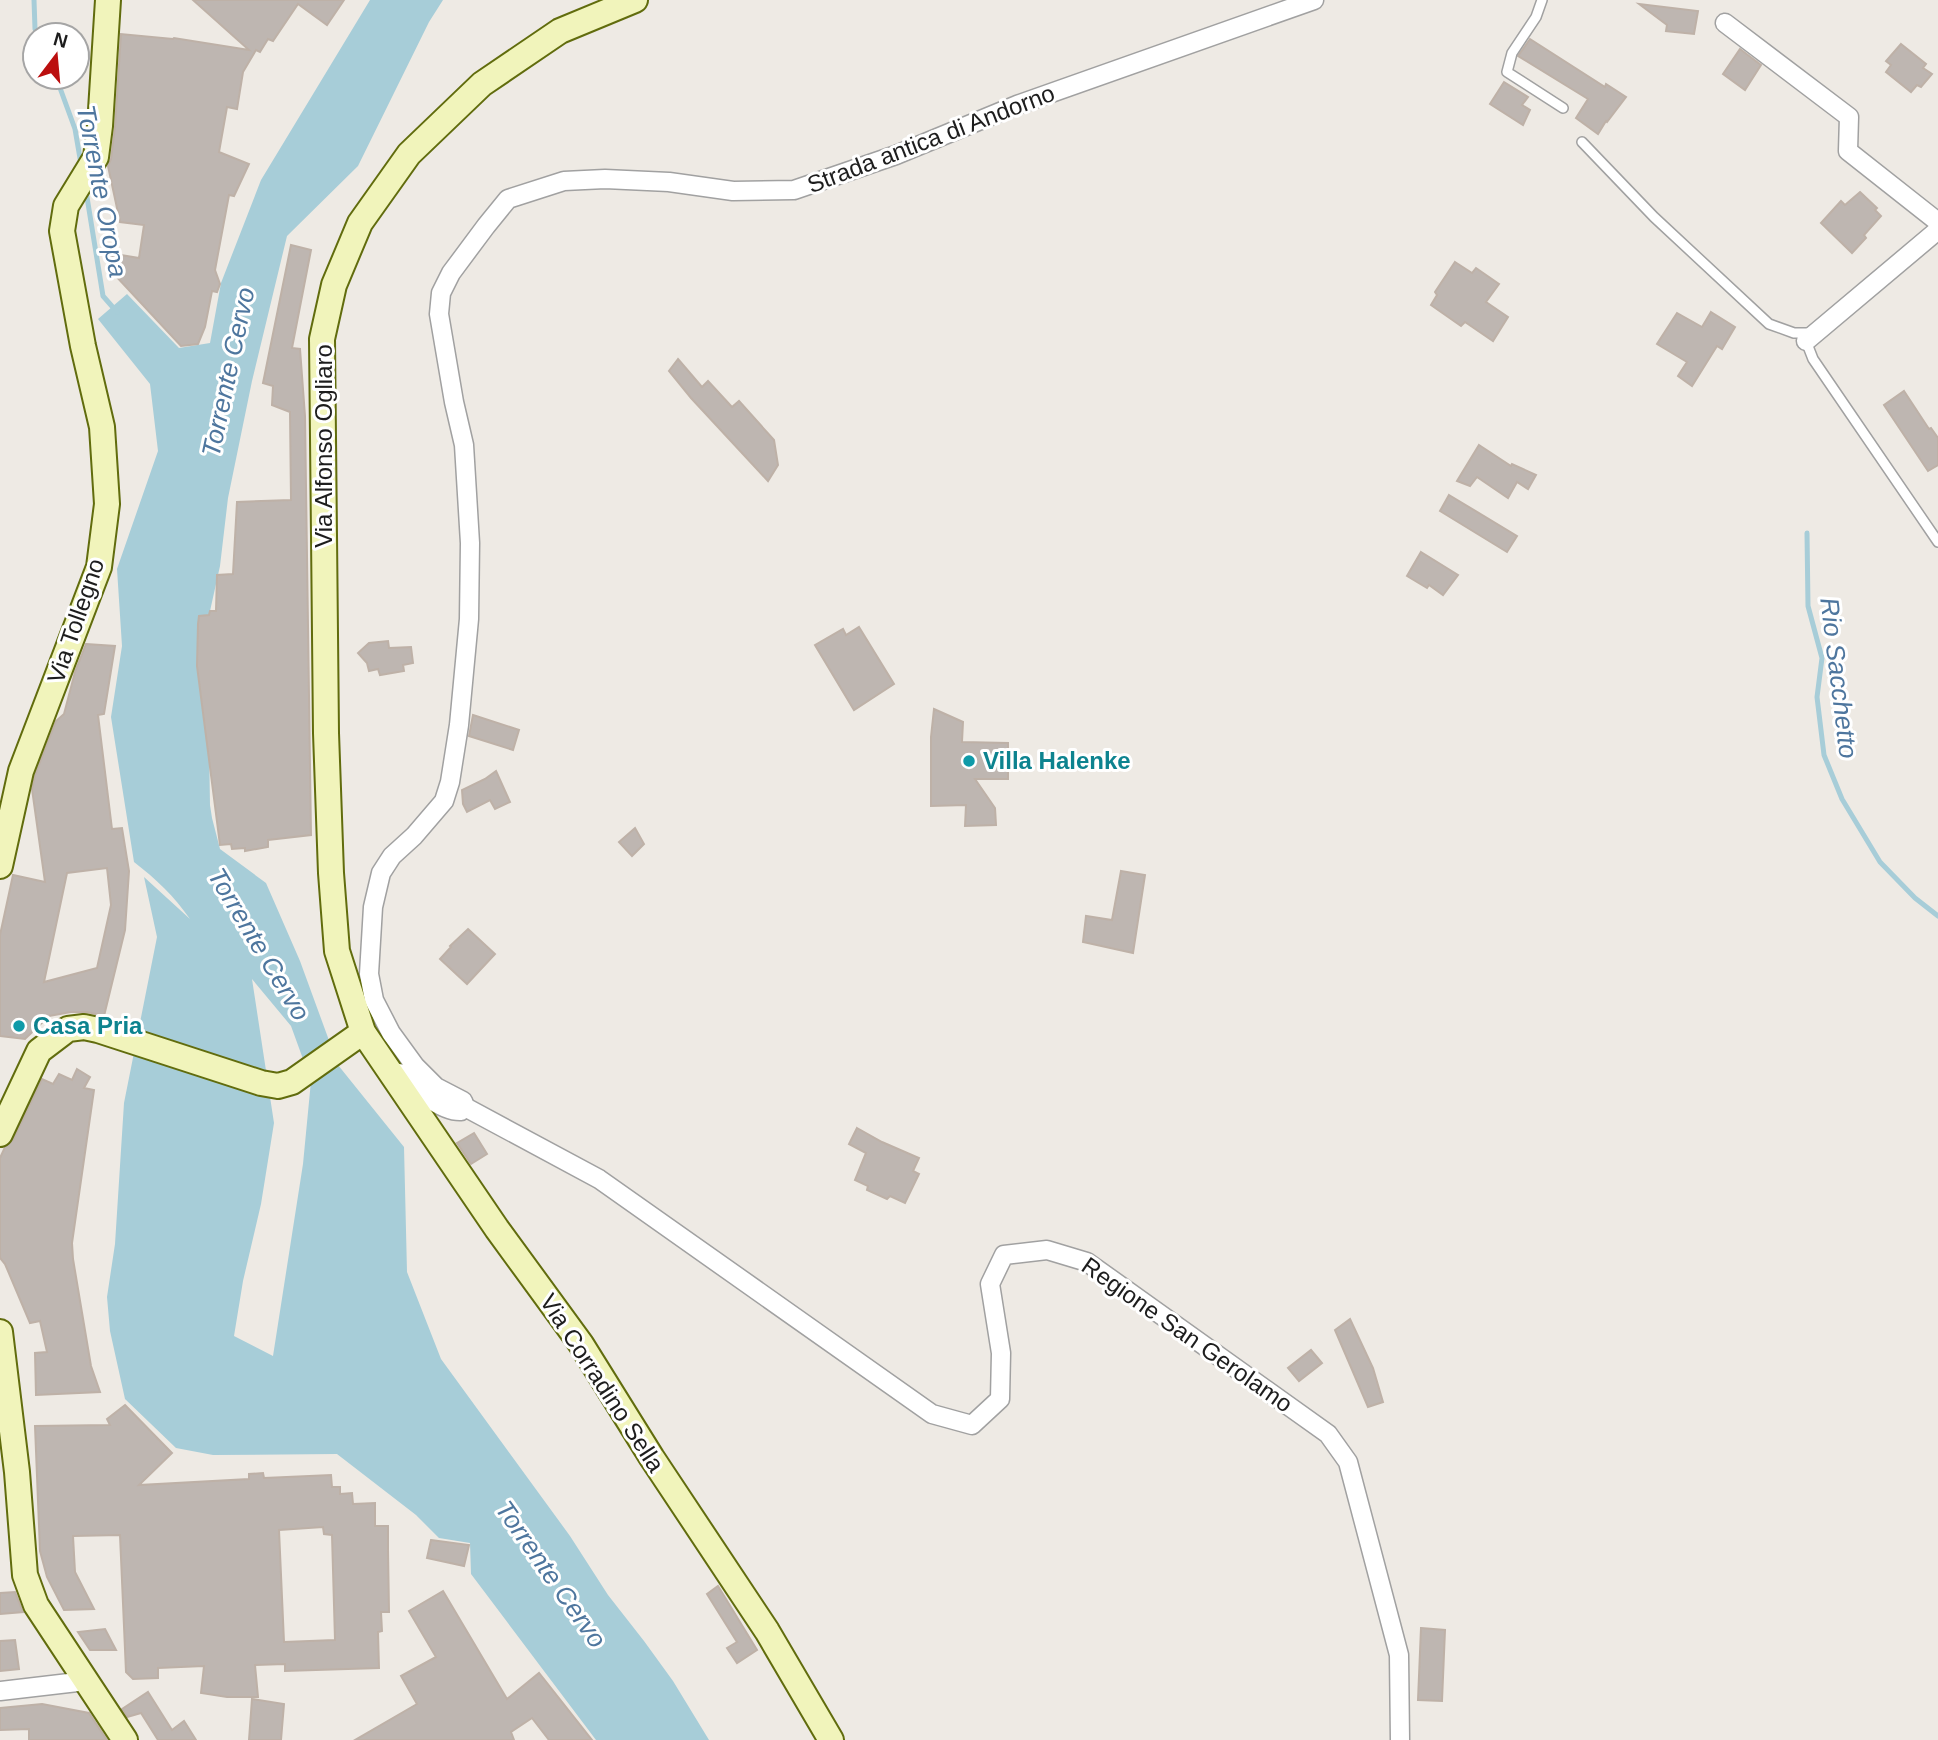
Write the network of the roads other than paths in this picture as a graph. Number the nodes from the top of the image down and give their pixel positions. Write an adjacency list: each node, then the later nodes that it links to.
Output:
1 (108, 0): 12 (main road, Via Tollegno)
2 (635, 0): 13 (main road, Via Alfonso Ogliaro)
3 (1314, 0): 15 (street, Strada antica di Andorno)
4 (1542, 0): 6 (lane)
5 (1725, 23): 8 (street)
6 (1563, 108)
7 (1582, 142): 10 (lane)
8 (1938, 222)
9 (1938, 230): 10 (street)
10 (1811, 337): 11 (lane)
11 (1938, 542)
12 (0, 866)
13 (355, 1037): 14 (main road, Via Corradino Sella); 16 (main road)
14 (379, 1055): 15 (street); 21 (main road, Via Corradino Sella)
15 (460, 1102): 22 (street, Regione San Gerolamo)
16 (0, 1134)
17 (0, 1332): 18 (main road)
18 (86, 1681): 19 (street); 20 (main road)
19 (0, 1691)
20 (125, 1740)
21 (831, 1740)
22 (1399, 1740)

